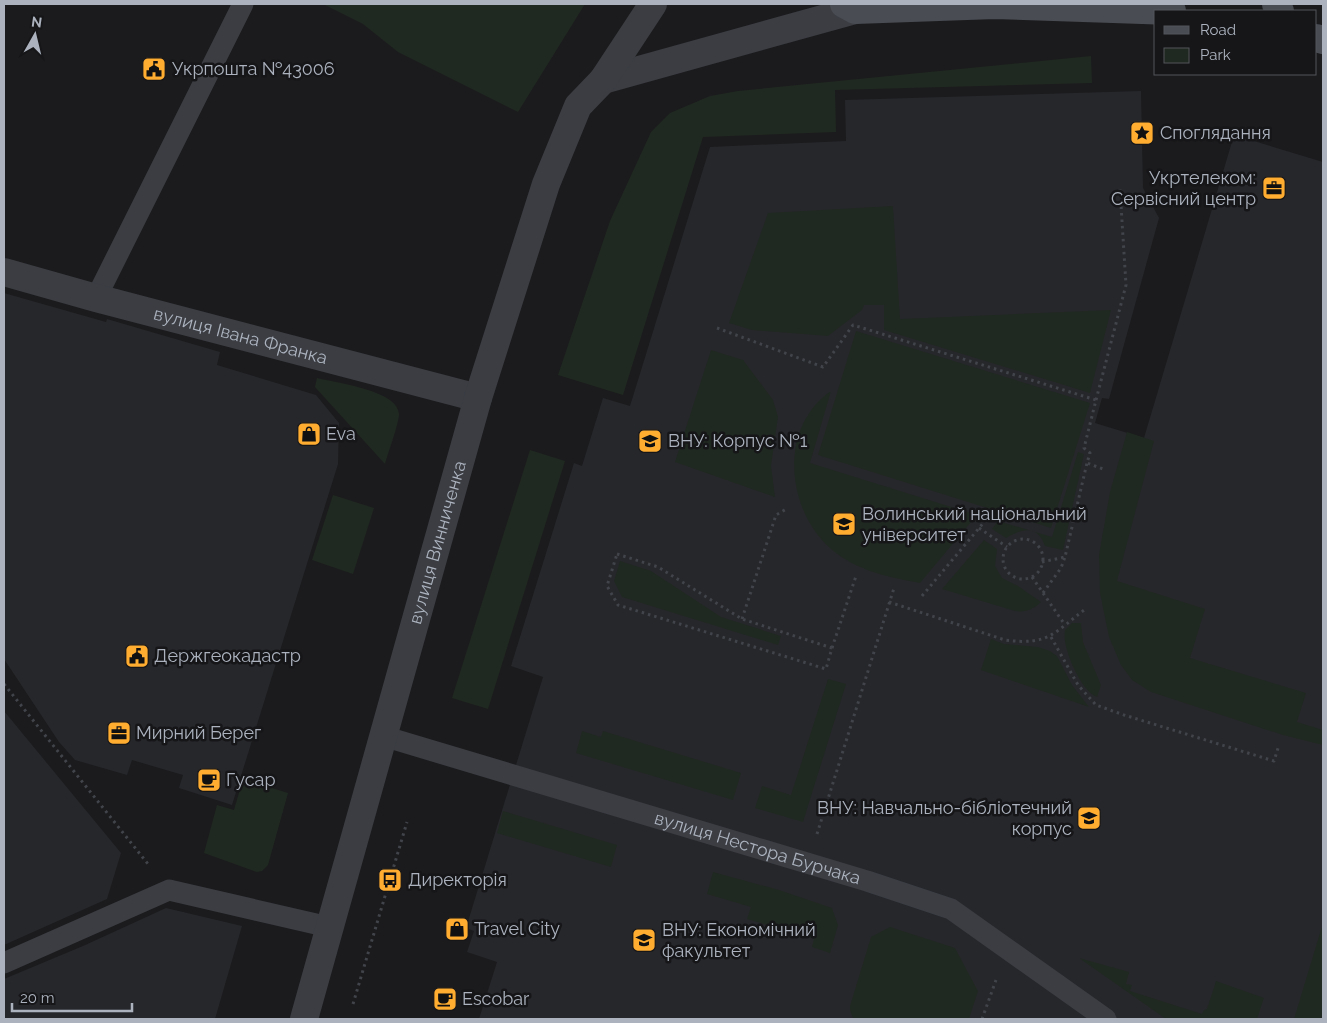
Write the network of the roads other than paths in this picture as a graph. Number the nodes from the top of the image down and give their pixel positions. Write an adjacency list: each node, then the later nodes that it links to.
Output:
1 (243, 4): 8 (lane)
2 (654, 4): 6 (street, вулиця Винниченка)
3 (996, 4): 4 (main road); 5 (main road)
4 (850, 7): 6 (street)
5 (1154, 10)
6 (603, 80): 9 (street, вулиця Винниченка)
7 (4, 272): 8 (street, вулиця Івана Франка)
8 (96, 298): 9 (street, вулиця Івана Франка)
9 (478, 398): 10 (street, вулиця Винниченка)
10 (383, 736): 11 (street, вулиця Винниченка); 14 (lane, вулиця Нестора Бурчака)
11 (329, 927): 12 (lane); 13 (street, вулиця Винниченка)
12 (4, 963)
13 (304, 1019)
14 (1106, 1019)

